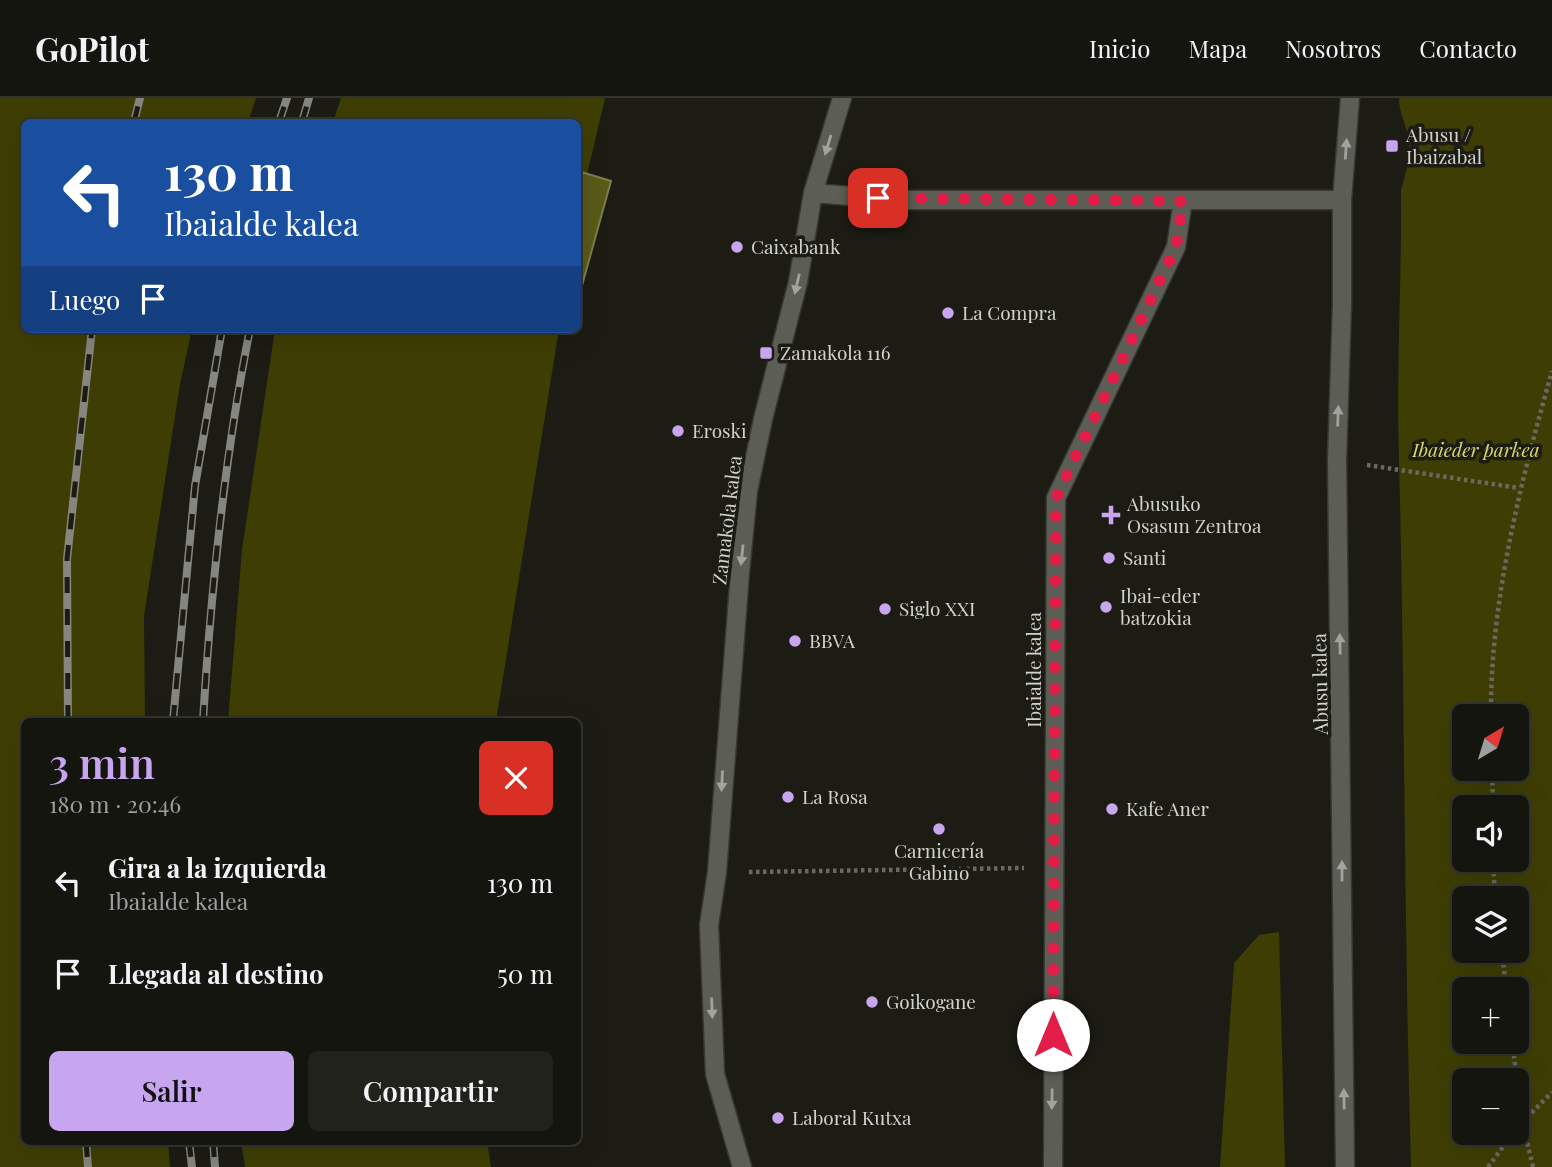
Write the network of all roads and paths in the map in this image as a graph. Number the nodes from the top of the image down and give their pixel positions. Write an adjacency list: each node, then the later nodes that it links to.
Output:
1 (842, 98): 3 (street, Zamakola kalea, one-way to 3)
2 (1350, 98): 4 (street, Abusu kalea, one-way to 2)
3 (813, 193): 5 (street); 11 (street, Zamakola kalea, one-way to 11)
4 (1342, 200): 5 (street); 7 (street, Abusu kalea, one-way to 4)
5 (1183, 201): 10 (street, Ibaialde kalea)
6 (1552, 371): 8 (path)
7 (1336, 460): 8 (path); 18 (street, Abusu kalea, one-way to 7)
8 (1519, 488): 9 (path)
9 (1491, 704)
10 (1054, 868): 11 (path); 17 (street, Ibaialde kalea, one-way to 17)
11 (717, 873): 16 (street, Zamakola kalea, one-way to 16)
12 (1552, 1092): 13 (path)
13 (1529, 1114)
14 (1504, 1145): 19 (path)
15 (1528, 1145): 20 (path)
16 (742, 1167)
17 (1053, 1167)
18 (1345, 1167)
19 (1488, 1167)
20 (1533, 1167)

